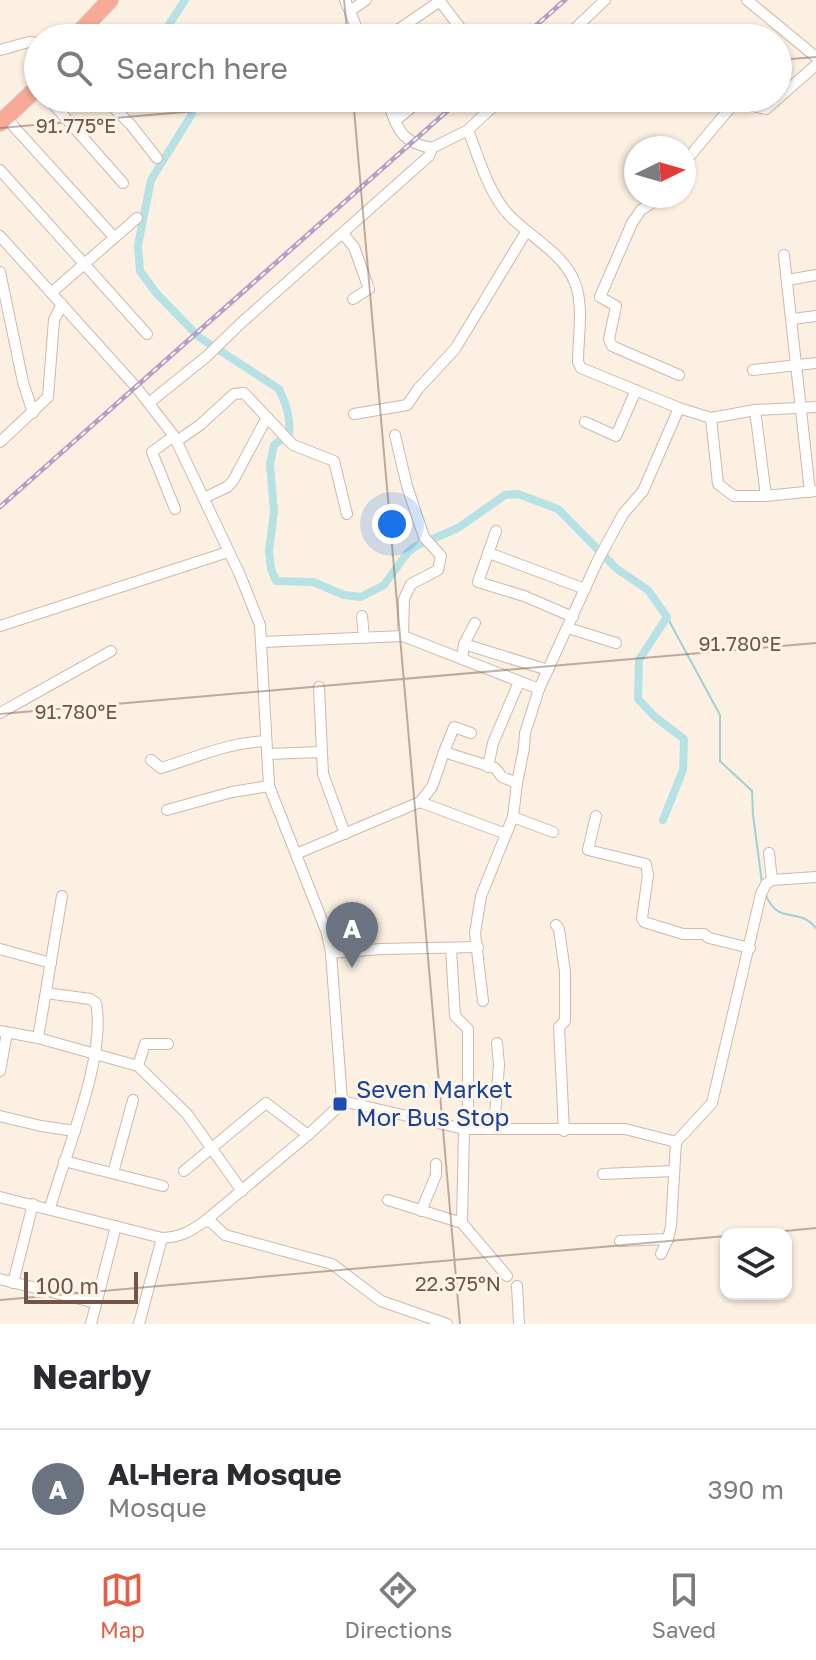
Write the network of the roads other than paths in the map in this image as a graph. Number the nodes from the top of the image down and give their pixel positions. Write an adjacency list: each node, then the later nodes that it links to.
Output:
1 (110, 0): 9 (highway)
2 (121, 0): 10 (highway)
3 (345, 0): 8 (street)
4 (366, 0): 8 (street)
5 (440, 0): 12 (street); 13 (street)
6 (605, 0): 14 (street)
7 (747, 0): 15 (street)
8 (350, 11): 11 (street)
9 (87, 24)
10 (99, 24)
11 (355, 24)
12 (406, 24)
13 (458, 24)
14 (580, 24)
15 (776, 24)
16 (792, 37): 19 (street)
17 (24, 43): 18 (street)
18 (0, 50)
19 (816, 57)
20 (816, 65): 21 (street)
21 (792, 86)
22 (24, 93): 30 (highway)
23 (24, 99): 30 (highway)
24 (60, 112): 37 (street)
25 (118, 112): 35 (street)
26 (391, 112): 31 (street)
27 (406, 112): 31 (street)
28 (487, 112): 32 (street)
29 (727, 112): 34 (street)
30 (2, 118): 43 (street)
31 (395, 121): 33 (street)
32 (468, 130): 33 (street); 40 (street)
33 (432, 148): 41 (street)
34 (696, 149)
35 (157, 158)
36 (0, 170): 45 (street)
37 (123, 183)
38 (644, 208): 58 (street)
39 (137, 218): 43 (street)
40 (526, 232): 59 (street); 66 (street)
41 (343, 234): 50 (street); 60 (street)
42 (0, 236): 49 (street)
43 (114, 237): 45 (street)
44 (784, 255): 48 (street)
45 (84, 264): 49 (street); 54 (street)
46 (0, 272): 65 (street)
47 (816, 275): 48 (street)
48 (788, 280): 53 (street)
49 (51, 293): 51 (street)
50 (353, 299)
51 (62, 304): 60 (street); 65 (street)
52 (816, 316): 53 (street)
53 (793, 319): 56 (street)
54 (147, 334)
55 (816, 363): 56 (street)
56 (797, 365): 57 (street); 61 (street)
57 (753, 370)
58 (679, 375)
59 (636, 390): 63 (street); 69 (street)
60 (150, 402): 71 (street)
61 (801, 407): 62 (street); 64 (street); 73 (street)
62 (816, 407)
63 (679, 408): 68 (street); 81 (street)
64 (755, 410): 68 (street); 74 (street)
65 (33, 413): 72 (street)
66 (354, 414)
67 (267, 417): 71 (street); 75 (street); 77 (street)
68 (711, 418): 74 (street)
69 (585, 422)
70 (395, 435): 87 (street)
71 (175, 439): 75 (street); 76 (street)
72 (0, 442)
73 (813, 491): 74 (street)
74 (766, 496)
75 (204, 498): 79 (street)
76 (175, 509)
77 (347, 514)
78 (496, 531): 80 (street)
79 (228, 552): 85 (street); 89 (street)
80 (489, 553): 81 (street); 83 (street)
81 (585, 589): 83 (street)
82 (362, 616): 88 (street)
83 (573, 617): 86 (street)
84 (475, 623): 91 (street)
85 (0, 626)
86 (568, 628): 90 (street); 94 (street)
87 (403, 636): 88 (street); 93 (street)
88 (364, 638): 89 (street)
89 (262, 642): 100 (street)
90 (616, 643)
91 (464, 644): 93 (street); 94 (street)
92 (111, 651): 98 (street)
93 (462, 659): 95 (street)
94 (548, 670): 97 (street)
95 (519, 682): 97 (street); 105 (street)
96 (319, 687): 101 (street)
97 (539, 689): 106 (street)
98 (0, 713)
99 (471, 733): 102 (street)
100 (266, 741): 103 (street); 104 (street)
101 (321, 752): 103 (street); 113 (street)
102 (444, 752): 105 (street); 108 (street)
103 (267, 754): 107 (street)
104 (151, 760)
105 (488, 767): 106 (street)
106 (517, 783): 111 (street)
107 (269, 786): 109 (street); 116 (street)
108 (420, 802): 113 (street); 114 (street)
109 (167, 810)
110 (596, 816): 123 (street)
111 (513, 817): 112 (street); 114 (street)
112 (553, 832)
113 (345, 834): 116 (street)
114 (506, 834): 121 (street)
115 (769, 853): 118 (street)
116 (296, 854): 125 (street)
117 (816, 877): 118 (street)
118 (766, 886): 123 (street)
119 (62, 896): 126 (street)
120 (556, 925): 142 (street)
121 (478, 947): 122 (street); 128 (street)
122 (451, 948): 125 (street); 139 (street)
123 (750, 948): 144 (street)
124 (0, 949): 126 (street)
125 (331, 953): 137 (street)
126 (51, 963): 127 (street)
127 (46, 993): 130 (street); 133 (street)
128 (483, 1001)
129 (4, 1032): 130 (street); 135 (street)
130 (38, 1038): 133 (street)
131 (497, 1043): 140 (street)
132 (168, 1044): 134 (street)
133 (95, 1054): 134 (street); 141 (street)
134 (138, 1066): 145 (street)
135 (0, 1071)
136 (133, 1100): 150 (street)
137 (342, 1101): 139 (street); 143 (street)
138 (0, 1116): 141 (street)
139 (466, 1129): 140 (street); 160 (street)
140 (494, 1129): 142 (street)
141 (75, 1131): 146 (street)
142 (564, 1131): 144 (street)
143 (308, 1135): 145 (street); 153 (street)
144 (676, 1142): 149 (street)
145 (211, 1147): 148 (street); 153 (street)
146 (64, 1161): 150 (street); 157 (street)
147 (436, 1164): 158 (street)
148 (184, 1171)
149 (674, 1171): 151 (street); 163 (street)
150 (113, 1173): 152 (street)
151 (603, 1174)
152 (163, 1186)
153 (242, 1191): 159 (street)
154 (0, 1197): 156 (street)
155 (388, 1200): 158 (street)
156 (33, 1204): 157 (street); 168 (street)
157 (50, 1208): 161 (street)
158 (421, 1211): 160 (street)
159 (205, 1221): 162 (street); 171 (street)
160 (462, 1223): 166 (street)
161 (116, 1226): 162 (street); 170 (street)
162 (162, 1238): 173 (street)
163 (668, 1239): 164 (street); 165 (street)
164 (620, 1241)
165 (661, 1254)
166 (507, 1276)
167 (0, 1279): 168 (street)
168 (13, 1283): 170 (street)
169 (517, 1286): 176 (street)
170 (96, 1303): 172 (street)
171 (404, 1311): 174 (street); 175 (street)
172 (91, 1324)
173 (139, 1324)
174 (406, 1324)
175 (447, 1324)
176 (519, 1324)

